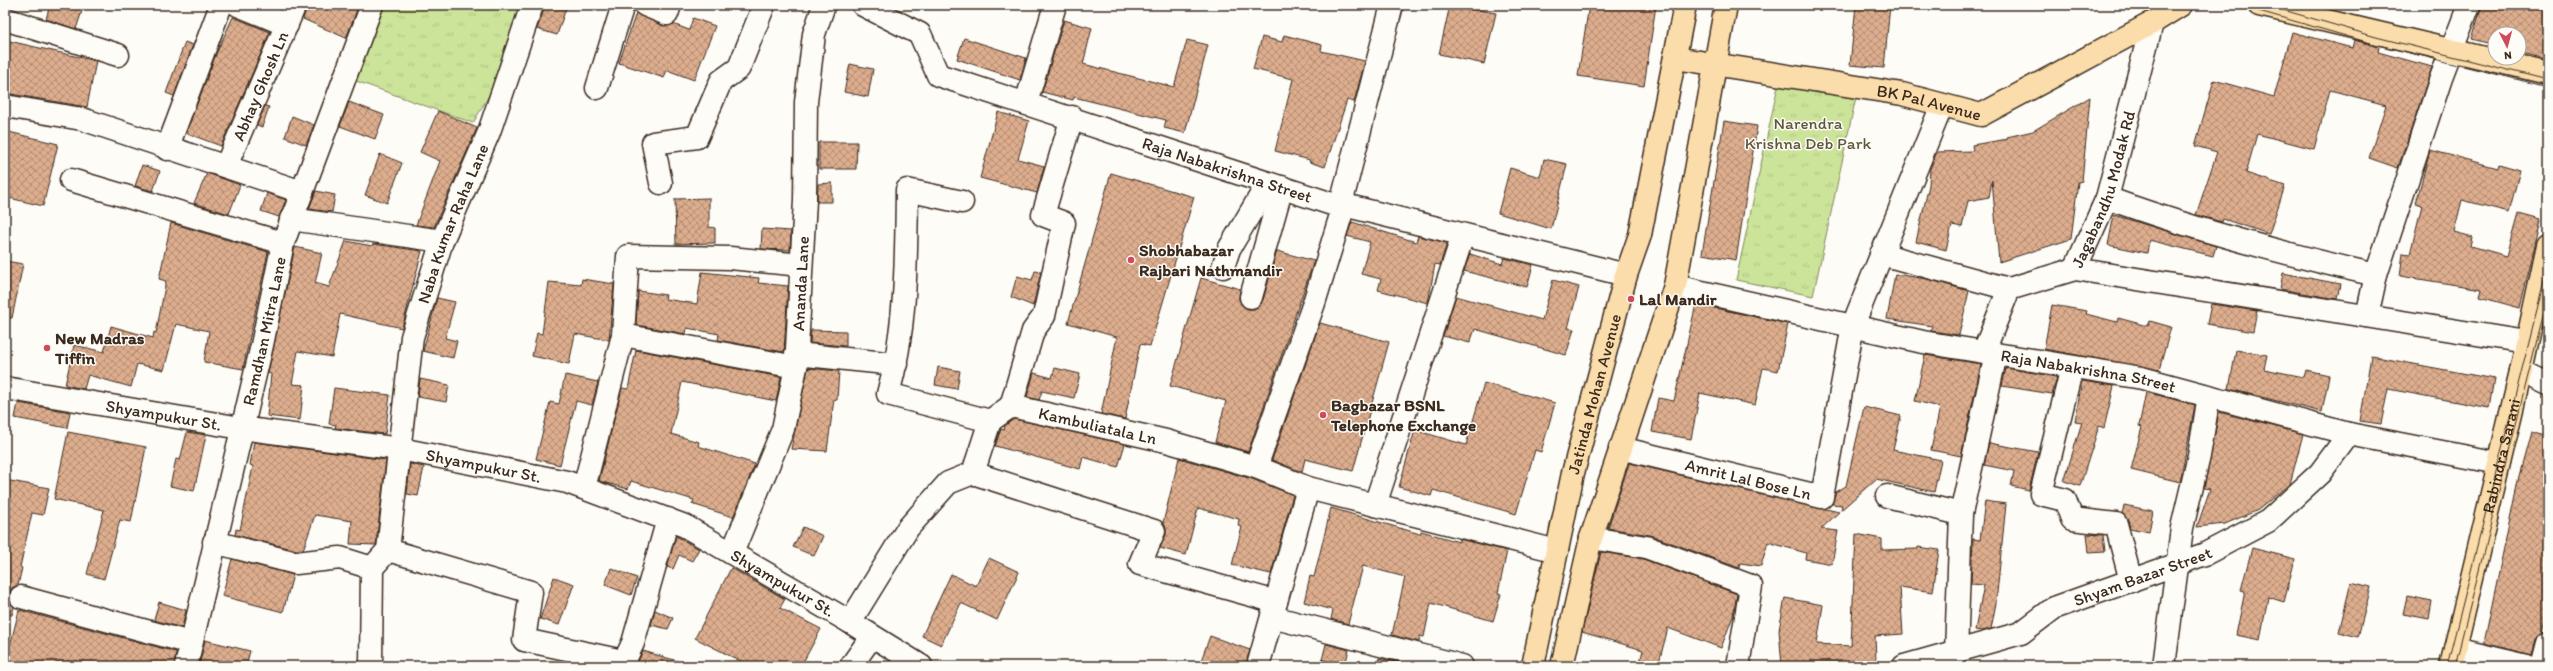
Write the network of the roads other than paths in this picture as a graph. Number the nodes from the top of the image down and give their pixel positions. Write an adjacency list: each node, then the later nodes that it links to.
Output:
1 (221, 5): 32 (street)
2 (238, 5): 21 (street)
3 (295, 5): 21 (street, Abhay Ghosh Ln)
4 (372, 5): 37 (street, Ramdhan Mitra Lane)
5 (532, 5): 43 (street, Naba Kumar Raha Lane)
6 (623, 5): 27 (street)
7 (645, 5): 8 (street)
8 (670, 5)
9 (764, 5): 35 (street)
10 (824, 5): 47 (street, Ananda Lane)
11 (863, 5): 28 (street, Raja Nabakrishna Street)
12 (1055, 5): 28 (street)
13 (1392, 5): 40 (street)
14 (1685, 5): 24 (main road, Jatinda Mohan Avenue)
15 (1726, 5): 25 (main road)
16 (2182, 5): 20 (main road, BK Pal Avenue)
17 (2259, 5): 22 (main road)
18 (2469, 5): 22 (street)
19 (5, 19): 23 (street)
20 (2152, 23): 29 (main road, BK Pal Avenue); 38 (street, Jagabandhu Modak Rd)
21 (287, 25): 33 (street, Abhay Ghosh Ln)
22 (2452, 50): 26 (main road); 50 (street)
23 (118, 55)
24 (1675, 58): 25 (main road, BK Pal Avenue); 51 (main road, Jatinda Mohan Avenue)
25 (1715, 65): 29 (main road, BK Pal Avenue); 52 (main road)
26 (2548, 73)
27 (598, 88)
28 (1026, 103): 31 (street, Raja Nabakrishna Street)
29 (1942, 104): 46 (street)
30 (5, 106): 32 (street)
31 (1072, 117): 36 (street, Raja Nabakrishna Street); 67 (street)
32 (167, 149): 33 (street)
33 (226, 166): 37 (street)
34 (71, 180): 44 (street)
35 (661, 183)
36 (1275, 185): 40 (street, Raja Nabakrishna Street); 48 (street); 54 (street)
37 (302, 192): 41 (street, Ramdhan Mitra Lane)
38 (2107, 198): 49 (street, Jagabandhu Modak Rd); 50 (street)
39 (962, 202): 61 (street)
40 (1342, 204): 42 (street, Raja Nabakrishna Street); 74 (street)
41 (291, 219): 43 (street); 44 (street, Ramdhan Mitra Lane)
42 (1464, 234): 51 (street, Raja Nabakrishna Street); 79 (street)
43 (442, 241): 72 (street, Naba Kumar Raha Lane)
44 (283, 243): 69 (street, Ramdhan Mitra Lane)
45 (2548, 245): 58 (main road, Rabindra Sarani)
46 (1881, 254): 53 (street); 56 (street)
47 (801, 265): 57 (street); 60 (street, Ananda Lane)
48 (1223, 268)
49 (2075, 269): 53 (street, Jagabandhu Modak Rd); 55 (street)
50 (2376, 275): 55 (street)
51 (1626, 276): 85 (main road, Jatinda Mohan Avenue)
52 (1675, 286): 56 (street, Raja Nabakrishna Street); 71 (main road)
53 (2009, 289): 59 (street)
54 (1251, 297)
55 (2367, 316): 58 (street)
56 (1853, 325): 59 (street, Raja Nabakrishna Street); 71 (street, Amrit Lal Bose Ln)
57 (623, 335): 60 (street); 76 (street)
58 (2526, 342): 63 (main road, Rabindra Sarani)
59 (1990, 352): 62 (street, Raja Nabakrishna Street); 80 (street)
60 (796, 361): 61 (street); 86 (street, Ananda Lane)
61 (896, 364): 68 (street)
62 (2072, 367): 66 (street, Raja Nabakrishna Street); 89 (street)
63 (2521, 371): 64 (street); 73 (main road, Rabindra Sarani)
64 (2548, 384)
65 (5, 388): 69 (street, Shyampukur St.)
66 (2209, 396): 70 (street, Raja Nabakrishna Street); 87 (street)
67 (1011, 406): 68 (street); 74 (street, Kambuliatala Ln)
68 (990, 421): 75 (street)
69 (242, 428): 72 (street, Shyampukur St.); 83 (street, Ramdhan Mitra Lane)
70 (2349, 434): 73 (street, Raja Nabakrishna Street); 87 (street, Shyam Bazar Street)
71 (1620, 448): 82 (main road)
72 (400, 449): 76 (street, Shyampukur St.); 84 (street, Naba Kumar Raha Lane)
73 (2499, 463): 96 (main road, Rabindra Sarani)
74 (1256, 467): 77 (street, Kambuliatala Ln)
75 (973, 473): 91 (street); 92 (street)
76 (584, 488): 81 (street, Shyampukur St.)
77 (1308, 488): 79 (street, Kambuliatala Ln); 91 (street)
78 (1887, 496): 80 (street)
79 (1375, 505): 85 (street, Kambuliatala Ln)
80 (1961, 514): 97 (street)
81 (668, 519): 86 (street, Shyampukur St.); 98 (street)
82 (1591, 538): 106 (main road); 107 (street)
83 (214, 542): 88 (street); 94 (street, Ramdhan Mitra Lane)
84 (388, 550): 88 (street); 98 (street)
85 (1557, 551): 105 (main road, Jatinda Mohan Avenue)
86 (732, 553): 92 (street, Shyampukur St.)
87 (2177, 565): 89 (street, Shyam Bazar Street); 109 (street)
88 (372, 568): 100 (street)
89 (2131, 580): 97 (street, Shyam Bazar Street)
90 (21, 597): 94 (street)
91 (1274, 609): 103 (street); 104 (street)
92 (850, 622): 93 (street, Shyampukur St.)
93 (872, 636): 101 (street); 102 (street, Shyampukur St.)
94 (191, 642): 99 (street, Ramdhan Mitra Lane)
95 (2548, 643): 111 (street)
96 (2453, 657): 110 (street)
97 (1942, 659): 108 (street, Shyam Bazar Street)
98 (622, 664)
99 (186, 666)
100 (370, 666)
101 (851, 666)
102 (921, 666)
103 (1258, 666)
104 (1462, 666)
105 (1532, 666)
106 (1562, 666)
107 (1738, 666)
108 (1904, 666)
109 (2164, 666)
110 (2527, 666)
111 (2542, 666)

